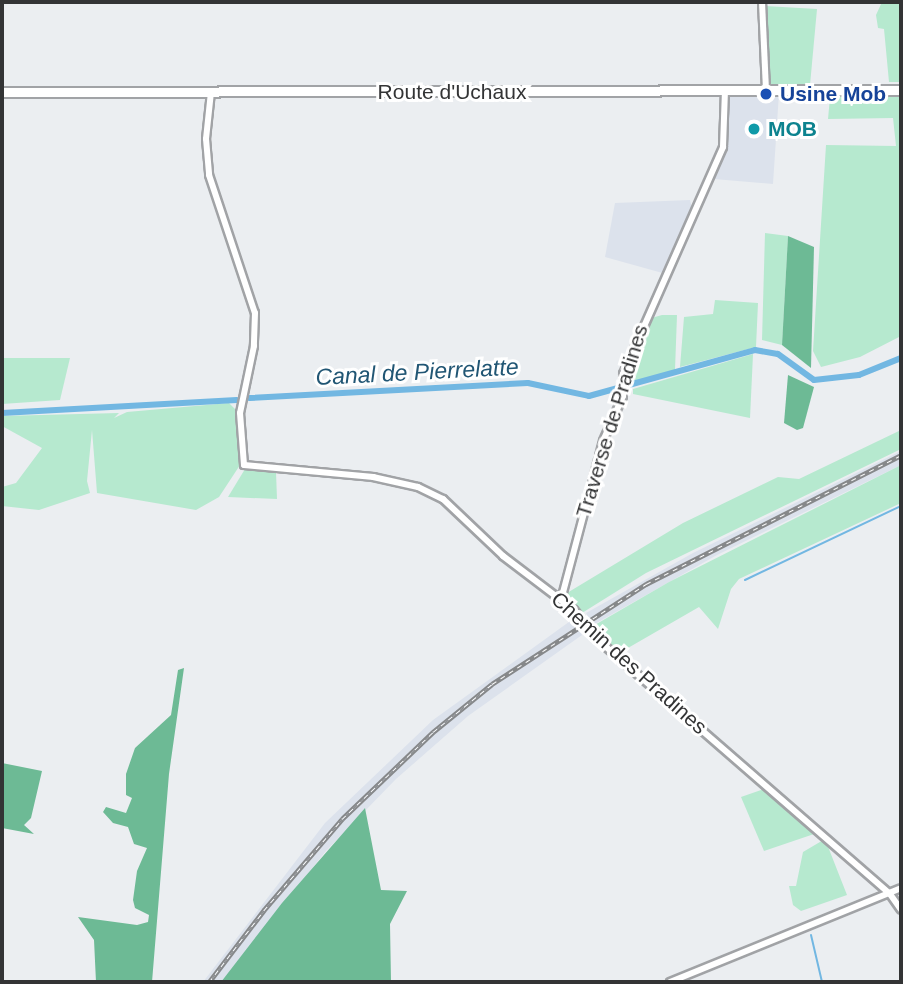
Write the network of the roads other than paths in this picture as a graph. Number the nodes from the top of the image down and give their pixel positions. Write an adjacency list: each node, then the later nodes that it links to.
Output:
1 (762, 2): 3 (street)
2 (725, 90): 3 (main road, Route d'Uchaux); 6 (main road, Route d'Uchaux); 7 (street, Traverse de Pradines)
3 (766, 90): 4 (main road, Route d'Uchaux)
4 (901, 90)
5 (2, 92): 6 (main road, Route d'Uchaux)
6 (211, 92): 7 (street, Chemin des Pradines)
7 (561, 600): 9 (street, Chemin des Pradines)
8 (901, 888): 9 (street)
9 (890, 894): 10 (street, Chemin des Pradines); 11 (street)
10 (901, 910)
11 (670, 982)

